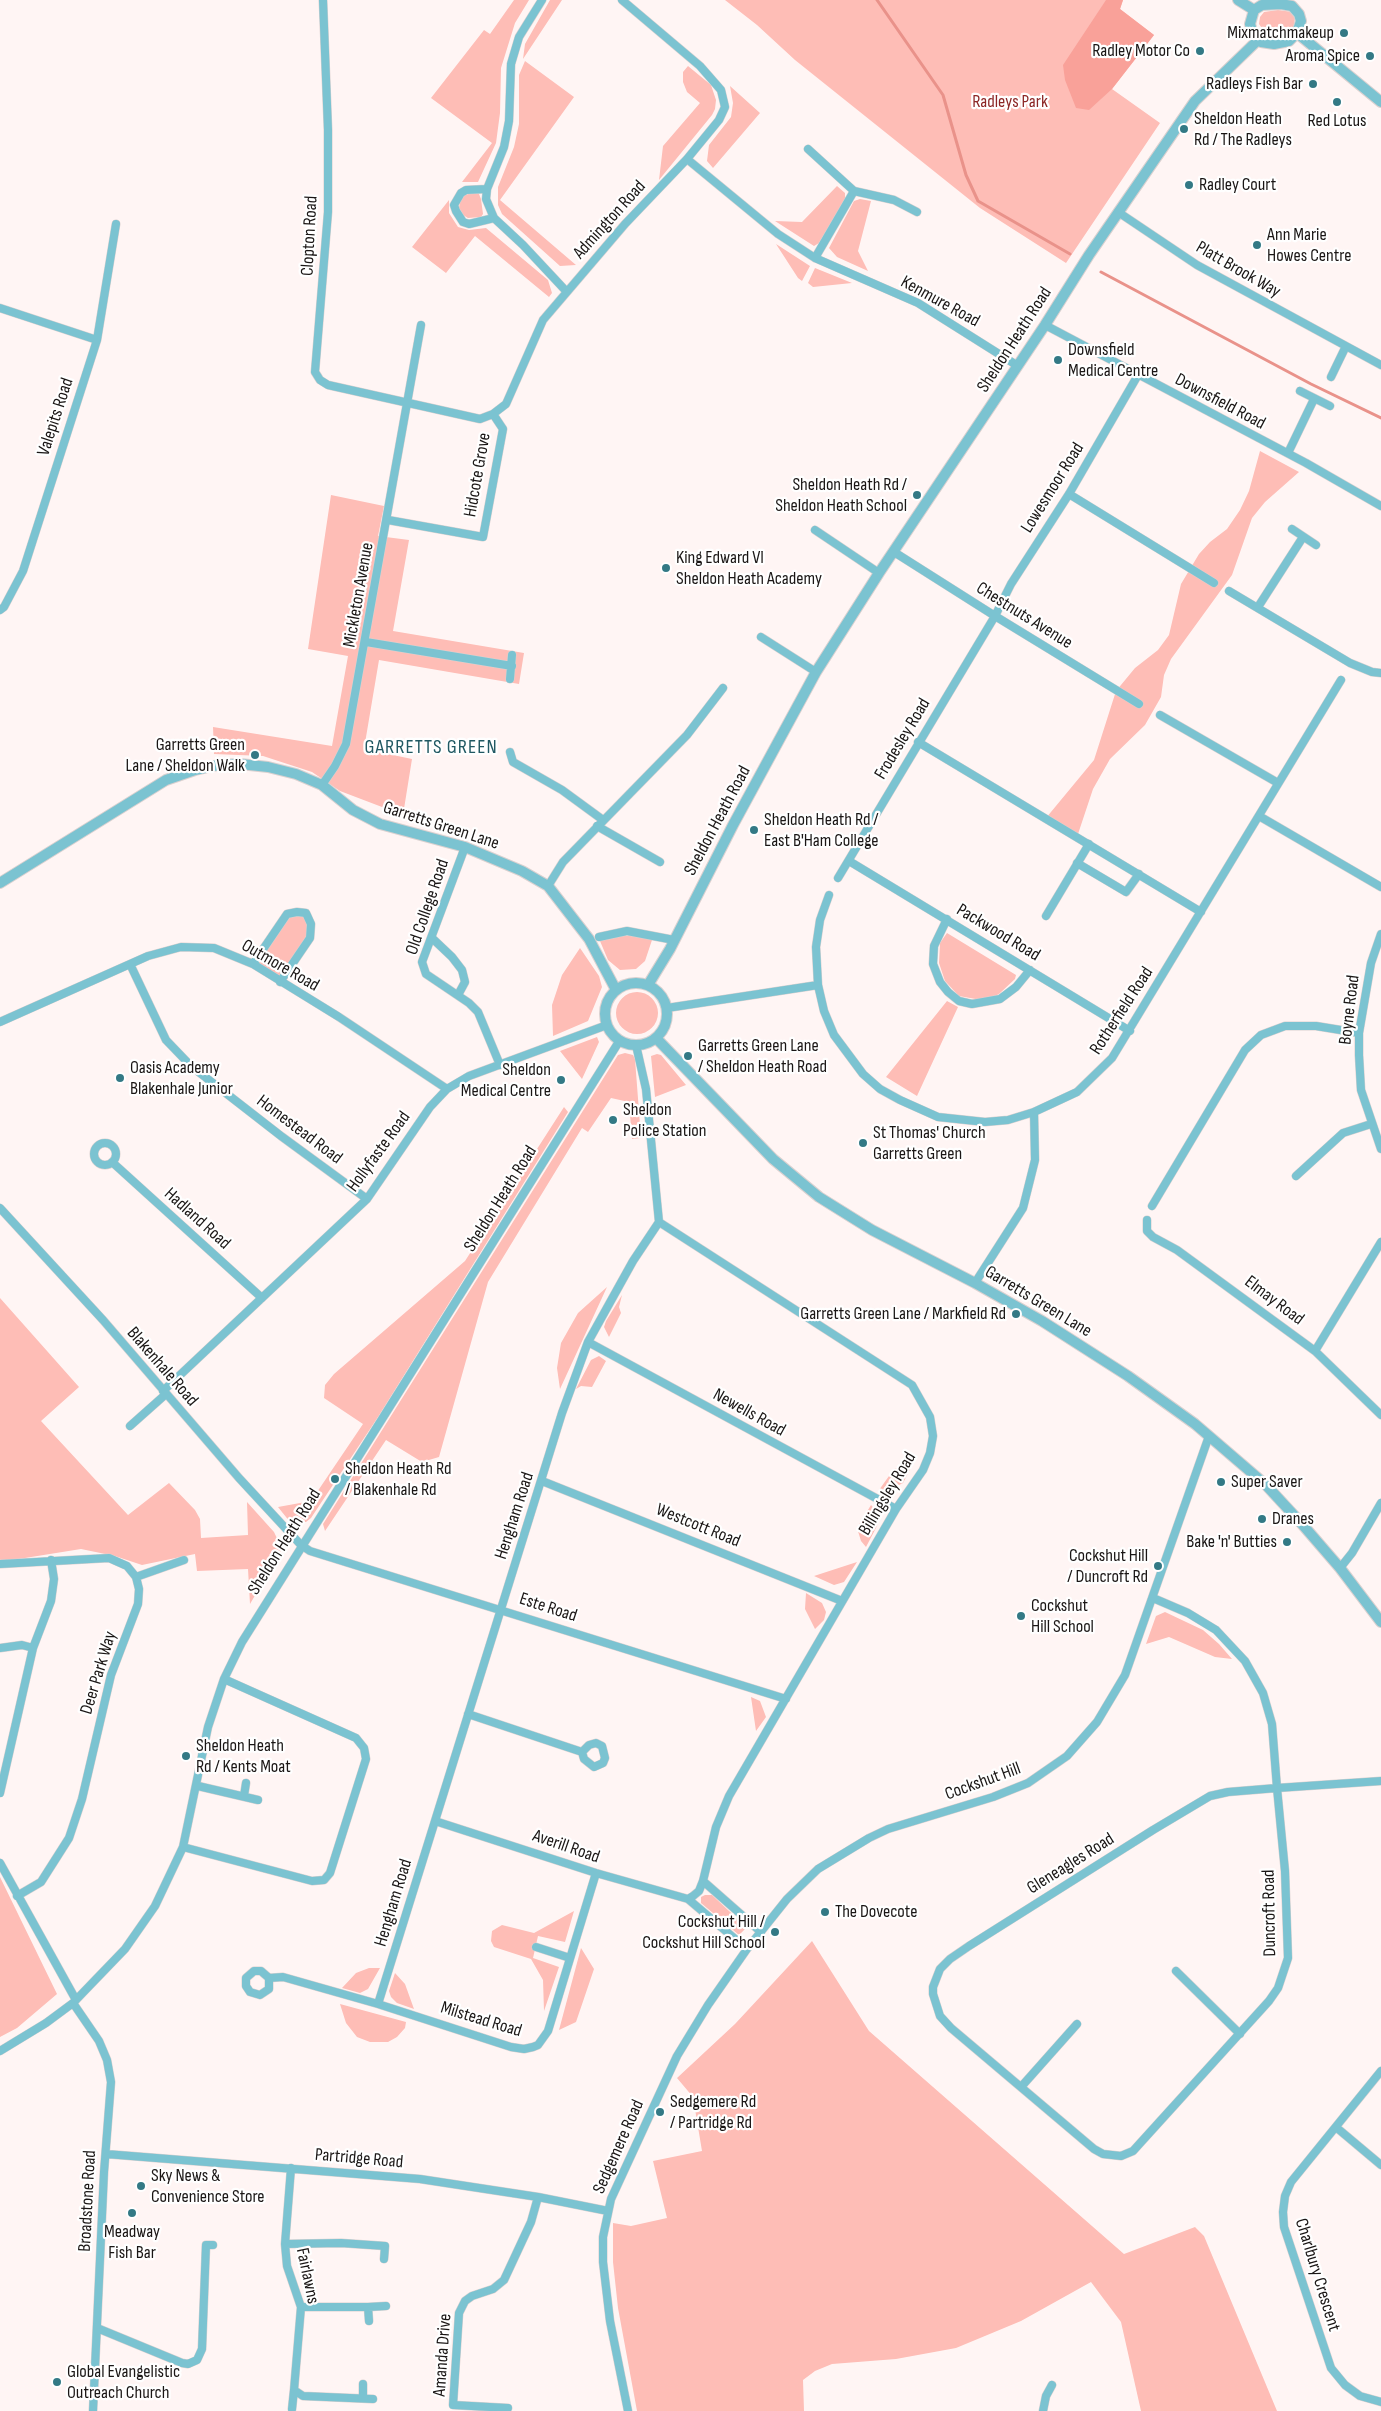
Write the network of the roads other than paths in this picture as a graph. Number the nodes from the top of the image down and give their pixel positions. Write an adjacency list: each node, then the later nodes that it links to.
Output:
1 (323, 0): 31 (street, Clopton Road)
2 (542, 0): 12 (street)
3 (622, 0): 11 (street, Admington Road)
4 (1238, 0): 6 (street)
5 (1299, 5): 6 (street); 7 (street)
6 (1254, 10): 8 (street)
7 (1297, 33): 8 (street); 9 (street)
8 (1258, 40): 15 (street, Sheldon Heath Road)
9 (1381, 102)
10 (808, 148): 13 (street)
11 (687, 159): 18 (street, Kenmure Road); 19 (street, Admington Road)
12 (486, 189): 16 (street); 16 (street)
13 (854, 191): 14 (street); 18 (street)
14 (916, 212)
15 (1118, 212): 22 (street, Sheldon Heath Road); 24 (street, Platt Brook Way)
16 (494, 218): 19 (street)
17 (116, 224): 23 (street, Valepits Road)
18 (815, 258): 26 (street, Kenmure Road)
19 (566, 291): 33 (street, Admington Road)
20 (0, 308): 23 (street)
21 (421, 325): 31 (street, Mickleton Avenue)
22 (1045, 325): 26 (street, Sheldon Heath Road); 27 (street, Downsfield Road)
23 (97, 340): 47 (street, Valepits Road)
24 (1346, 346): 25 (street, Platt Brook Way); 28 (street)
25 (1380, 362)
26 (1018, 366): 42 (street, Sheldon Heath Road)
27 (1138, 375): 34 (street, Downsfield Road); 35 (street, Lowesmoor Road)
28 (1331, 378)
29 (1300, 391): 30 (street)
30 (1314, 399): 32 (street); 34 (street)
31 (408, 404): 33 (street); 37 (street, Mickleton Avenue)
32 (1330, 406)
33 (493, 414): 37 (street, Hidcote Grove)
34 (1288, 453): 36 (street, Downsfield Road)
35 (1069, 494): 44 (street); 48 (street, Lowesmoor Road)
36 (1381, 506)
37 (388, 520): 50 (street, Mickleton Avenue)
38 (1292, 529): 40 (street)
39 (815, 530): 43 (street)
40 (1303, 537): 41 (street); 46 (street)
41 (1316, 546)
42 (894, 552): 43 (street, Sheldon Heath Road); 48 (street, Chestnuts Avenue)
43 (880, 573): 53 (street, Sheldon Heath Road)
44 (1214, 583)
45 (1229, 591): 46 (street)
46 (1258, 607): 54 (street)
47 (0, 610)
48 (994, 616): 58 (street, Chestnuts Avenue); 60 (street, Frodesley Road)
49 (761, 636): 53 (street)
50 (366, 642): 52 (street); 63 (street, Mickleton Avenue)
51 (512, 655): 52 (street)
52 (512, 666): 55 (street)
53 (816, 672): 84 (street, Sheldon Heath Road)
54 (1381, 672)
55 (510, 679)
56 (1341, 680): 62 (street, Rotherfield Road)
57 (723, 688): 65 (street)
58 (1139, 704)
59 (1160, 715): 62 (street)
60 (918, 742): 67 (street); 69 (street, Frodesley Road)
61 (510, 752): 65 (street)
62 (1278, 784): 64 (street, Rotherfield Road)
63 (322, 785): 68 (street, Garretts Green Lane); 74 (street, Garretts Green Lane)
64 (1259, 816): 76 (street); 78 (street, Rotherfield Road)
65 (603, 820): 66 (street)
66 (597, 826): 70 (street); 75 (street)
67 (1089, 844): 71 (street); 72 (street)
68 (465, 847): 75 (street, Garretts Green Lane); 83 (street, Old College Road)
69 (849, 861): 73 (street, Frodesley Road); 80 (street, Packwood Road)
70 (660, 862)
71 (1077, 863): 72 (street); 79 (street)
72 (1138, 874): 78 (street)
73 (838, 878)
74 (0, 883)
75 (548, 886): 91 (street, Garretts Green Lane)
76 (1381, 887)
77 (829, 895): 90 (street, Rotherfield Road)
78 (1201, 912): 96 (street, Rotherfield Road)
79 (1046, 916)
80 (947, 920): 87 (street, Packwood Road); 87 (street)
81 (1381, 934): 97 (street, Boyne Road)
82 (599, 937): 84 (street)
83 (432, 938): 92 (street); 92 (street, Old College Road)
84 (674, 940): 89 (street, Sheldon Heath Road)
85 (130, 964): 86 (street, Outmore Road); 94 (street, Outmore Road); 108 (street, Homestead Road)
86 (253, 964): 88 (street, Outmore Road); 88 (street)
87 (1030, 970): 96 (street, Packwood Road)
88 (280, 982): 102 (street, Outmore Road)
89 (648, 985): 91 (street); 93 (street)
90 (818, 985): 93 (street); 103 (street, Rotherfield Road)
91 (616, 990): 95 (street)
92 (458, 995): 101 (street, Old College Road)
93 (667, 1008): 98 (street)
94 (0, 1022)
95 (608, 1025): 99 (street); 101 (street, Hollyfaste Road)
96 (1130, 1030): 103 (street, Rotherfield Road)
97 (1359, 1033): 104 (street, Boyne Road); 109 (street)
98 (656, 1038): 100 (street); 114 (street, Garretts Green Lane)
99 (620, 1040): 100 (street); 125 (street, Sheldon Heath Road)
100 (636, 1045): 112 (street)
101 (500, 1065): 102 (street, Hollyfaste Road)
102 (447, 1089): 108 (street, Hollyfaste Road)
103 (1034, 1112): 114 (street)
104 (1371, 1124): 105 (street, Boyne Road); 107 (street)
105 (1381, 1149)
106 (112, 1162): 115 (street, Hadland Road)
107 (1296, 1176)
108 (367, 1199): 115 (street, Hollyfaste Road)
109 (1152, 1206)
110 (0, 1208): 118 (street, Blakenhale Road)
111 (1147, 1220): 117 (street, Elmay Road)
112 (659, 1222): 116 (street, Hengham Road); 124 (street, Billingsley Road)
113 (1381, 1242): 117 (street)
114 (975, 1283): 121 (street, Garretts Green Lane)
115 (262, 1298): 118 (street, Hollyfaste Road)
116 (588, 1342): 122 (street, Hengham Road); 124 (street, Newells Road)
117 (1315, 1351): 119 (street, Elmay Road)
118 (165, 1392): 120 (street, Hollyfaste Road); 125 (street, Blakenhale Road)
119 (1381, 1415)
120 (130, 1426)
121 (1209, 1436): 129 (street, Garretts Green Lane); 131 (street, Cockshut Hill)
122 (542, 1480): 132 (street, Westcott Road); 133 (street, Hengham Road)
123 (1381, 1503): 129 (street)
124 (896, 1509): 132 (street, Billingsley Road)
125 (301, 1545): 133 (street, Este Road); 137 (street, Sheldon Heath Road)
126 (51, 1560): 128 (street); 130 (street); 136 (street)
127 (184, 1560): 130 (street)
128 (0, 1564)
129 (1340, 1568): 134 (street, Garretts Green Lane)
130 (136, 1577): 153 (street, Deer Park Way)
131 (1153, 1598): 144 (street, Duncroft Road); 155 (street, Cockshut Hill)
132 (842, 1601): 138 (street, Billingsley Road)
133 (500, 1609): 138 (street, Este Road); 139 (street, Hengham Road)
134 (1381, 1622)
135 (0, 1648): 136 (street)
136 (33, 1648): 145 (street)
137 (224, 1679): 143 (street, Sheldon Heath Road); 149 (street)
138 (786, 1699): 152 (street, Billingsley Road)
139 (468, 1714): 140 (street); 148 (street, Hengham Road)
140 (582, 1752)
141 (1381, 1781): 144 (street, Gleneagles Road)
142 (246, 1783): 146 (street)
143 (198, 1786): 146 (street); 149 (street, Sheldon Heath Road)
144 (1277, 1788): 164 (street, Duncroft Road); 167 (street, Gleneagles Road)
145 (0, 1793)
146 (244, 1796): 147 (street)
147 (258, 1800)
148 (435, 1821): 151 (street, Averill Road); 162 (street, Hengham Road)
149 (183, 1848): 161 (street, Sheldon Heath Road)
150 (0, 1862): 153 (street, Broadstone Road)
151 (596, 1873): 154 (street, Averill Road); 158 (street, Milstead Road)
152 (703, 1881): 154 (street); 155 (street)
153 (17, 1896): 161 (street, Broadstone Road)
154 (688, 1899): 157 (street, Averill Road)
155 (761, 1932): 157 (street, Cockshut Hill)
156 (536, 1947): 158 (street)
157 (747, 1949): 173 (street, Sedgemere Road)
158 (570, 1958): 162 (street, Milstead Road)
159 (1176, 1971): 164 (street)
160 (269, 1978): 162 (street, Milstead Road)
161 (74, 2001): 165 (street, Sheldon Heath Road); 169 (street, Broadstone Road)
162 (378, 2004)
163 (1077, 2024): 167 (street)
164 (1240, 2034): 167 (street, Duncroft Road)
165 (0, 2051)
166 (1381, 2071): 168 (street, Charlbury Crescent)
167 (1021, 2087)
168 (1337, 2128): 170 (street); 187 (street, Charlbury Crescent)
169 (106, 2154): 171 (street, Partridge Road); 181 (street, Broadstone Road)
170 (1381, 2165)
171 (291, 2168): 172 (street, Partridge Road); 174 (street, Fairlawns)
172 (538, 2197): 173 (street, Partridge Road); 188 (street, Amanda Drive)
173 (608, 2211): 191 (street, Sedgemere Road)
174 (285, 2244): 176 (street); 178 (street, Fairlawns)
175 (213, 2245): 181 (street)
176 (384, 2259)
177 (386, 2306): 179 (street)
178 (301, 2307): 179 (street); 184 (street, Fairlawns)
179 (368, 2307): 180 (street)
180 (369, 2321)
181 (97, 2328): 190 (street, Broadstone Road)
182 (362, 2384): 185 (street)
183 (1052, 2386): 192 (street)
184 (294, 2390): 185 (street); 189 (street, Fairlawns)
185 (363, 2398): 186 (street)
186 (373, 2399)
187 (1381, 2402)
188 (508, 2408)
189 (292, 2409)
190 (93, 2411)
191 (628, 2411)
192 (1043, 2411)

